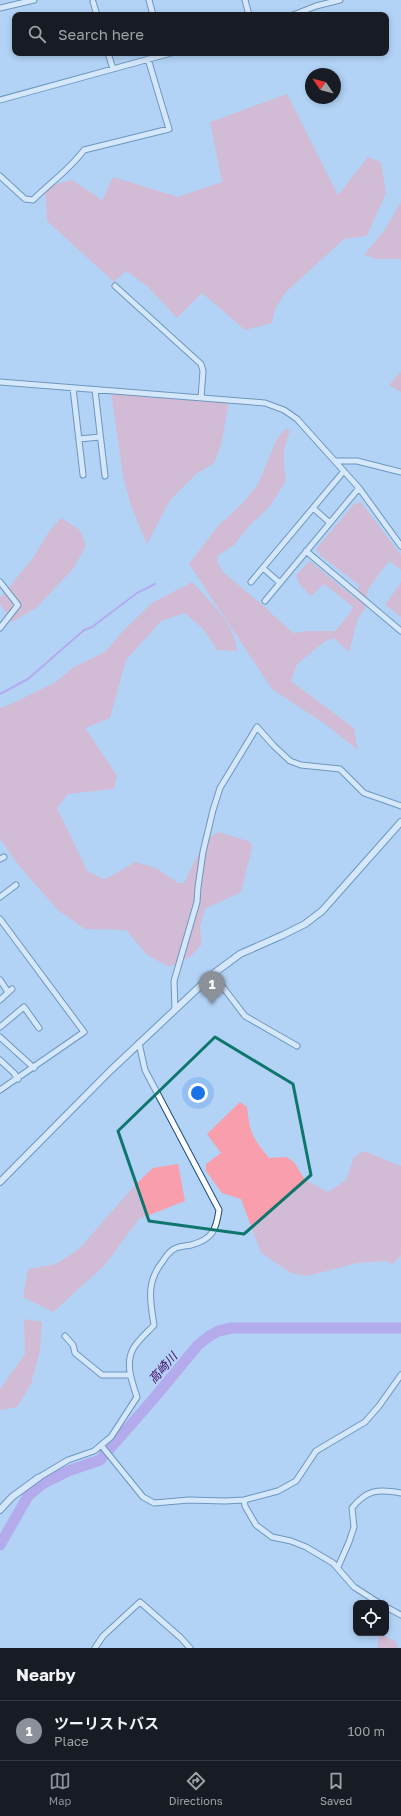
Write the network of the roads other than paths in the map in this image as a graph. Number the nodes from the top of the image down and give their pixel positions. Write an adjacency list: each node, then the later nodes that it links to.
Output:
1 (34, 0): 6 (street)
2 (149, 0): 8 (street)
3 (245, 0): 9 (street)
4 (340, 0): 10 (street)
5 (93, 2): 7 (street)
6 (0, 8)
7 (96, 12)
8 (152, 12)
9 (248, 12)
10 (301, 12)
11 (109, 56): 14 (street)
12 (158, 56): 13 (street)
13 (148, 59): 14 (street); 16 (street)
14 (113, 69): 15 (street)
15 (0, 98)
16 (0, 176)
17 (115, 286): 21 (street)
18 (0, 382): 19 (street)
19 (73, 388): 20 (street); 23 (street)
20 (95, 390): 21 (street); 22 (street)
21 (201, 398): 24 (street)
22 (100, 437): 23 (street); 28 (street)
23 (79, 439): 27 (street)
24 (335, 461): 25 (street); 26 (street)
25 (344, 471): 29 (street); 30 (street)
26 (401, 472)
27 (82, 475)
28 (105, 476)
29 (359, 488): 31 (street); 32 (street)
30 (313, 508): 31 (street); 34 (street)
31 (330, 523): 33 (street)
32 (401, 546)
33 (306, 552): 37 (street); 40 (street)
34 (263, 568): 36 (street); 37 (street)
35 (0, 582): 39 (street)
36 (251, 582)
37 (280, 583): 38 (street)
38 (265, 602)
39 (0, 628)
40 (401, 631)
41 (401, 806): 49 (street)
42 (401, 822): 46 (street)
43 (16, 885): 44 (street)
44 (0, 897)
45 (0, 919): 56 (street)
46 (213, 974): 49 (street); 54 (street)
47 (0, 980): 48 (street)
48 (0, 1000)
49 (175, 1009): 53 (street)
50 (0, 1027): 51 (street)
51 (39, 1028)
52 (0, 1037): 56 (street)
53 (139, 1043): 59 (street); 61 (street)
54 (297, 1046)
55 (0, 1060): 57 (street)
56 (34, 1068): 57 (street)
57 (18, 1079): 58 (street)
58 (0, 1090)
59 (0, 1182)
60 (65, 1336): 61 (street)
61 (130, 1375): 63 (street)
62 (401, 1375): 66 (street)
63 (101, 1445): 64 (street); 66 (street)
64 (38, 1478): 67 (street)
65 (401, 1493): 68 (street)
66 (244, 1500): 68 (street)
67 (0, 1510)
68 (338, 1567): 69 (street)
69 (374, 1600)
70 (389, 1609): 71 (street)
71 (401, 1615)
72 (95, 1648): 73 (street)
73 (190, 1648)

